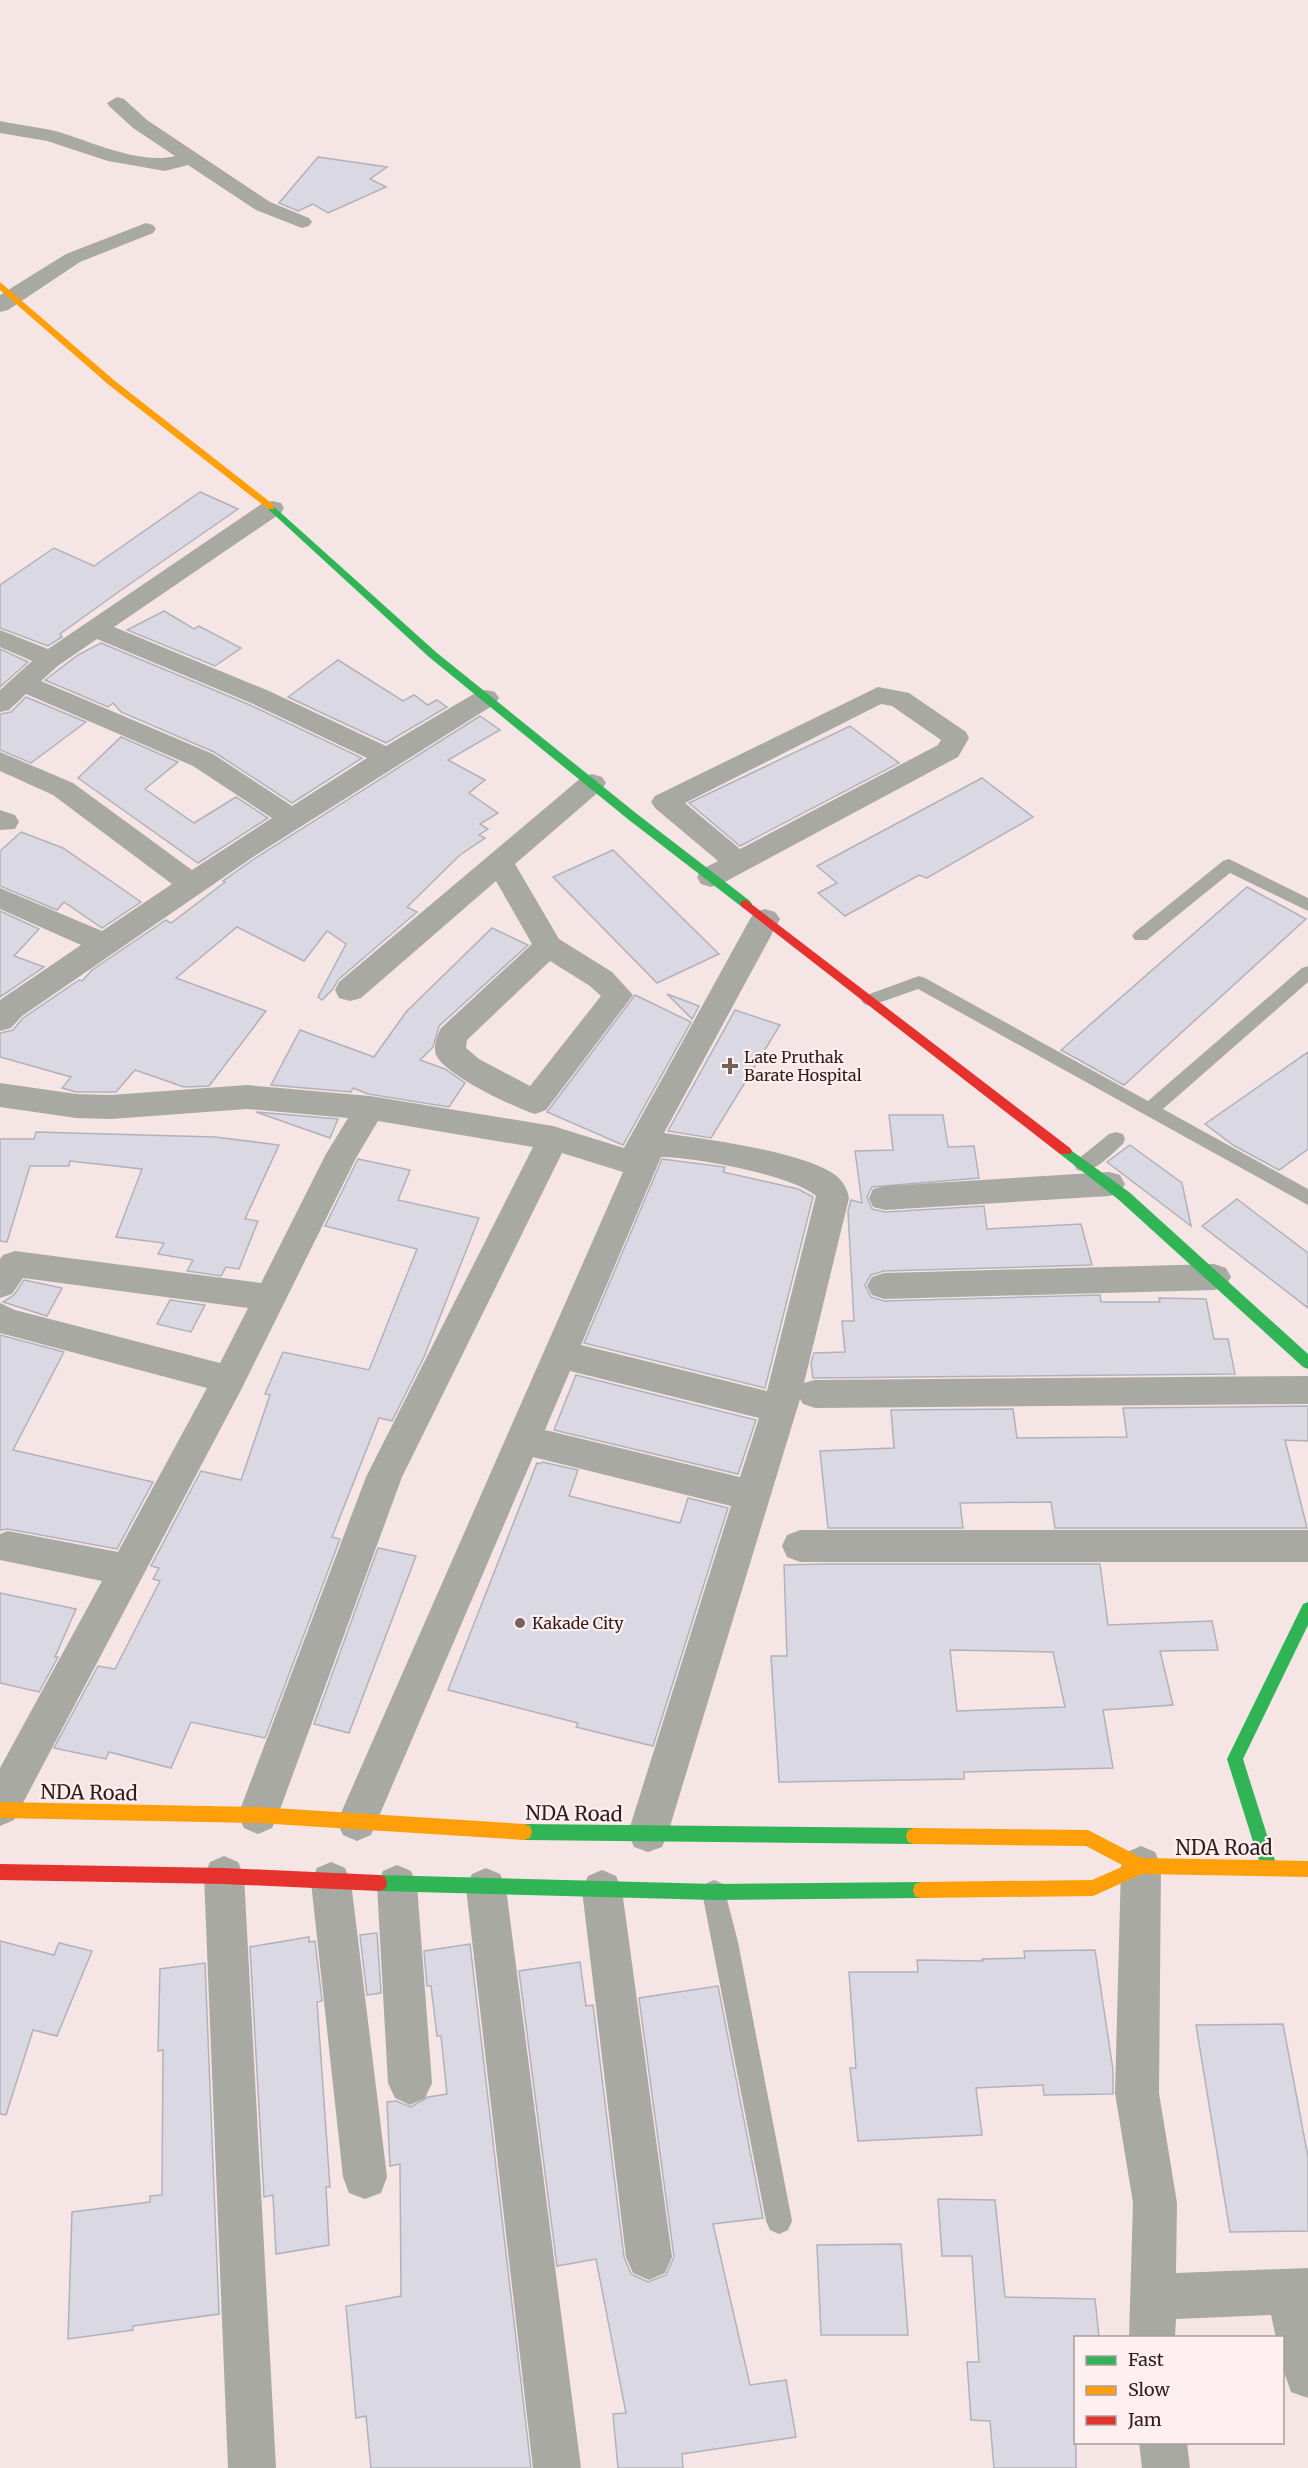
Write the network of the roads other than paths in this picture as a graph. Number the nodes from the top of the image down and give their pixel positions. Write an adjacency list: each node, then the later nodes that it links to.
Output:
1 (117, 103): 3 (street)
2 (0, 127): 3 (street)
3 (192, 158): 4 (street)
4 (302, 222)
5 (146, 229): 6 (street)
6 (5, 296): 7 (street)
7 (272, 508): 8 (street); 12 (street)
8 (95, 628): 10 (street); 14 (street)
9 (0, 638): 10 (street)
10 (50, 659): 11 (street)
11 (25, 684): 13 (street); 17 (street)
12 (486, 698): 14 (street); 16 (street)
13 (0, 704)
14 (386, 757): 17 (street)
15 (0, 761): 21 (street)
16 (592, 783): 18 (street); 20 (street)
17 (291, 818): 21 (street)
18 (499, 862): 27 (street); 29 (street)
19 (738, 862): 19 (street); 20 (street)
20 (711, 877): 24 (street)
21 (191, 884): 26 (street)
22 (0, 898): 26 (street)
23 (1308, 905): 25 (lane)
24 (765, 919): 30 (street); 35 (street)
25 (1141, 936)
26 (104, 943): 31 (street)
27 (548, 946): 27 (street)
28 (1308, 972): 34 (lane)
29 (350, 990)
30 (870, 1000): 34 (lane); 37 (street)
31 (0, 1020)
32 (0, 1095): 33 (street)
33 (370, 1108): 35 (street); 44 (street)
34 (1150, 1110): 40 (lane)
35 (553, 1138): 60 (street)
36 (1116, 1139): 37 (lane)
37 (1084, 1165): 38 (street)
38 (1109, 1184): 39 (street); 41 (street)
39 (885, 1198)
40 (1308, 1198)
41 (1214, 1277): 43 (street); 47 (street)
42 (0, 1285): 44 (street)
43 (884, 1286)
44 (271, 1298): 48 (street)
45 (0, 1317): 48 (street)
46 (560, 1354): 51 (street); 51 (street); 52 (street)
47 (1308, 1363)
48 (229, 1380): 57 (street)
49 (1308, 1390): 50 (street)
50 (815, 1394)
51 (780, 1409): 53 (street)
52 (522, 1439): 53 (street); 61 (street)
53 (753, 1496): 62 (street)
54 (800, 1546): 55 (street)
55 (1308, 1546)
56 (8, 1548): 57 (street)
57 (127, 1570): 59 (street)
58 (1308, 1609): 64 (street)
59 (0, 1808): 60 (street, NDA Road)
60 (258, 1815): 61 (street, NDA Road)
61 (357, 1822): 62 (street, NDA Road)
62 (648, 1833): 63 (street, NDA Road)
63 (1141, 1866): 64 (street, NDA Road); 72 (street, NDA Road); 78 (street)
64 (1269, 1867): 65 (street, NDA Road)
65 (1308, 1869)
66 (0, 1872): 67 (street, NDA Road)
67 (224, 1876): 68 (street, NDA Road); 81 (street)
68 (331, 1882): 69 (street, NDA Road); 74 (street)
69 (397, 1885): 70 (street, NDA Road); 73 (street)
70 (486, 1888): 71 (street, NDA Road); 82 (street)
71 (602, 1890): 72 (street, NDA Road); 76 (street)
72 (714, 1892): 75 (lane)
73 (410, 2083)
74 (365, 2177)
75 (778, 2221)
76 (649, 2257)
77 (1298, 2291): 78 (street); 79 (street)
78 (1152, 2317)
79 (1308, 2375)
80 (1163, 2444): 83 (street)
81 (252, 2468)
82 (557, 2468)
83 (1166, 2468)

